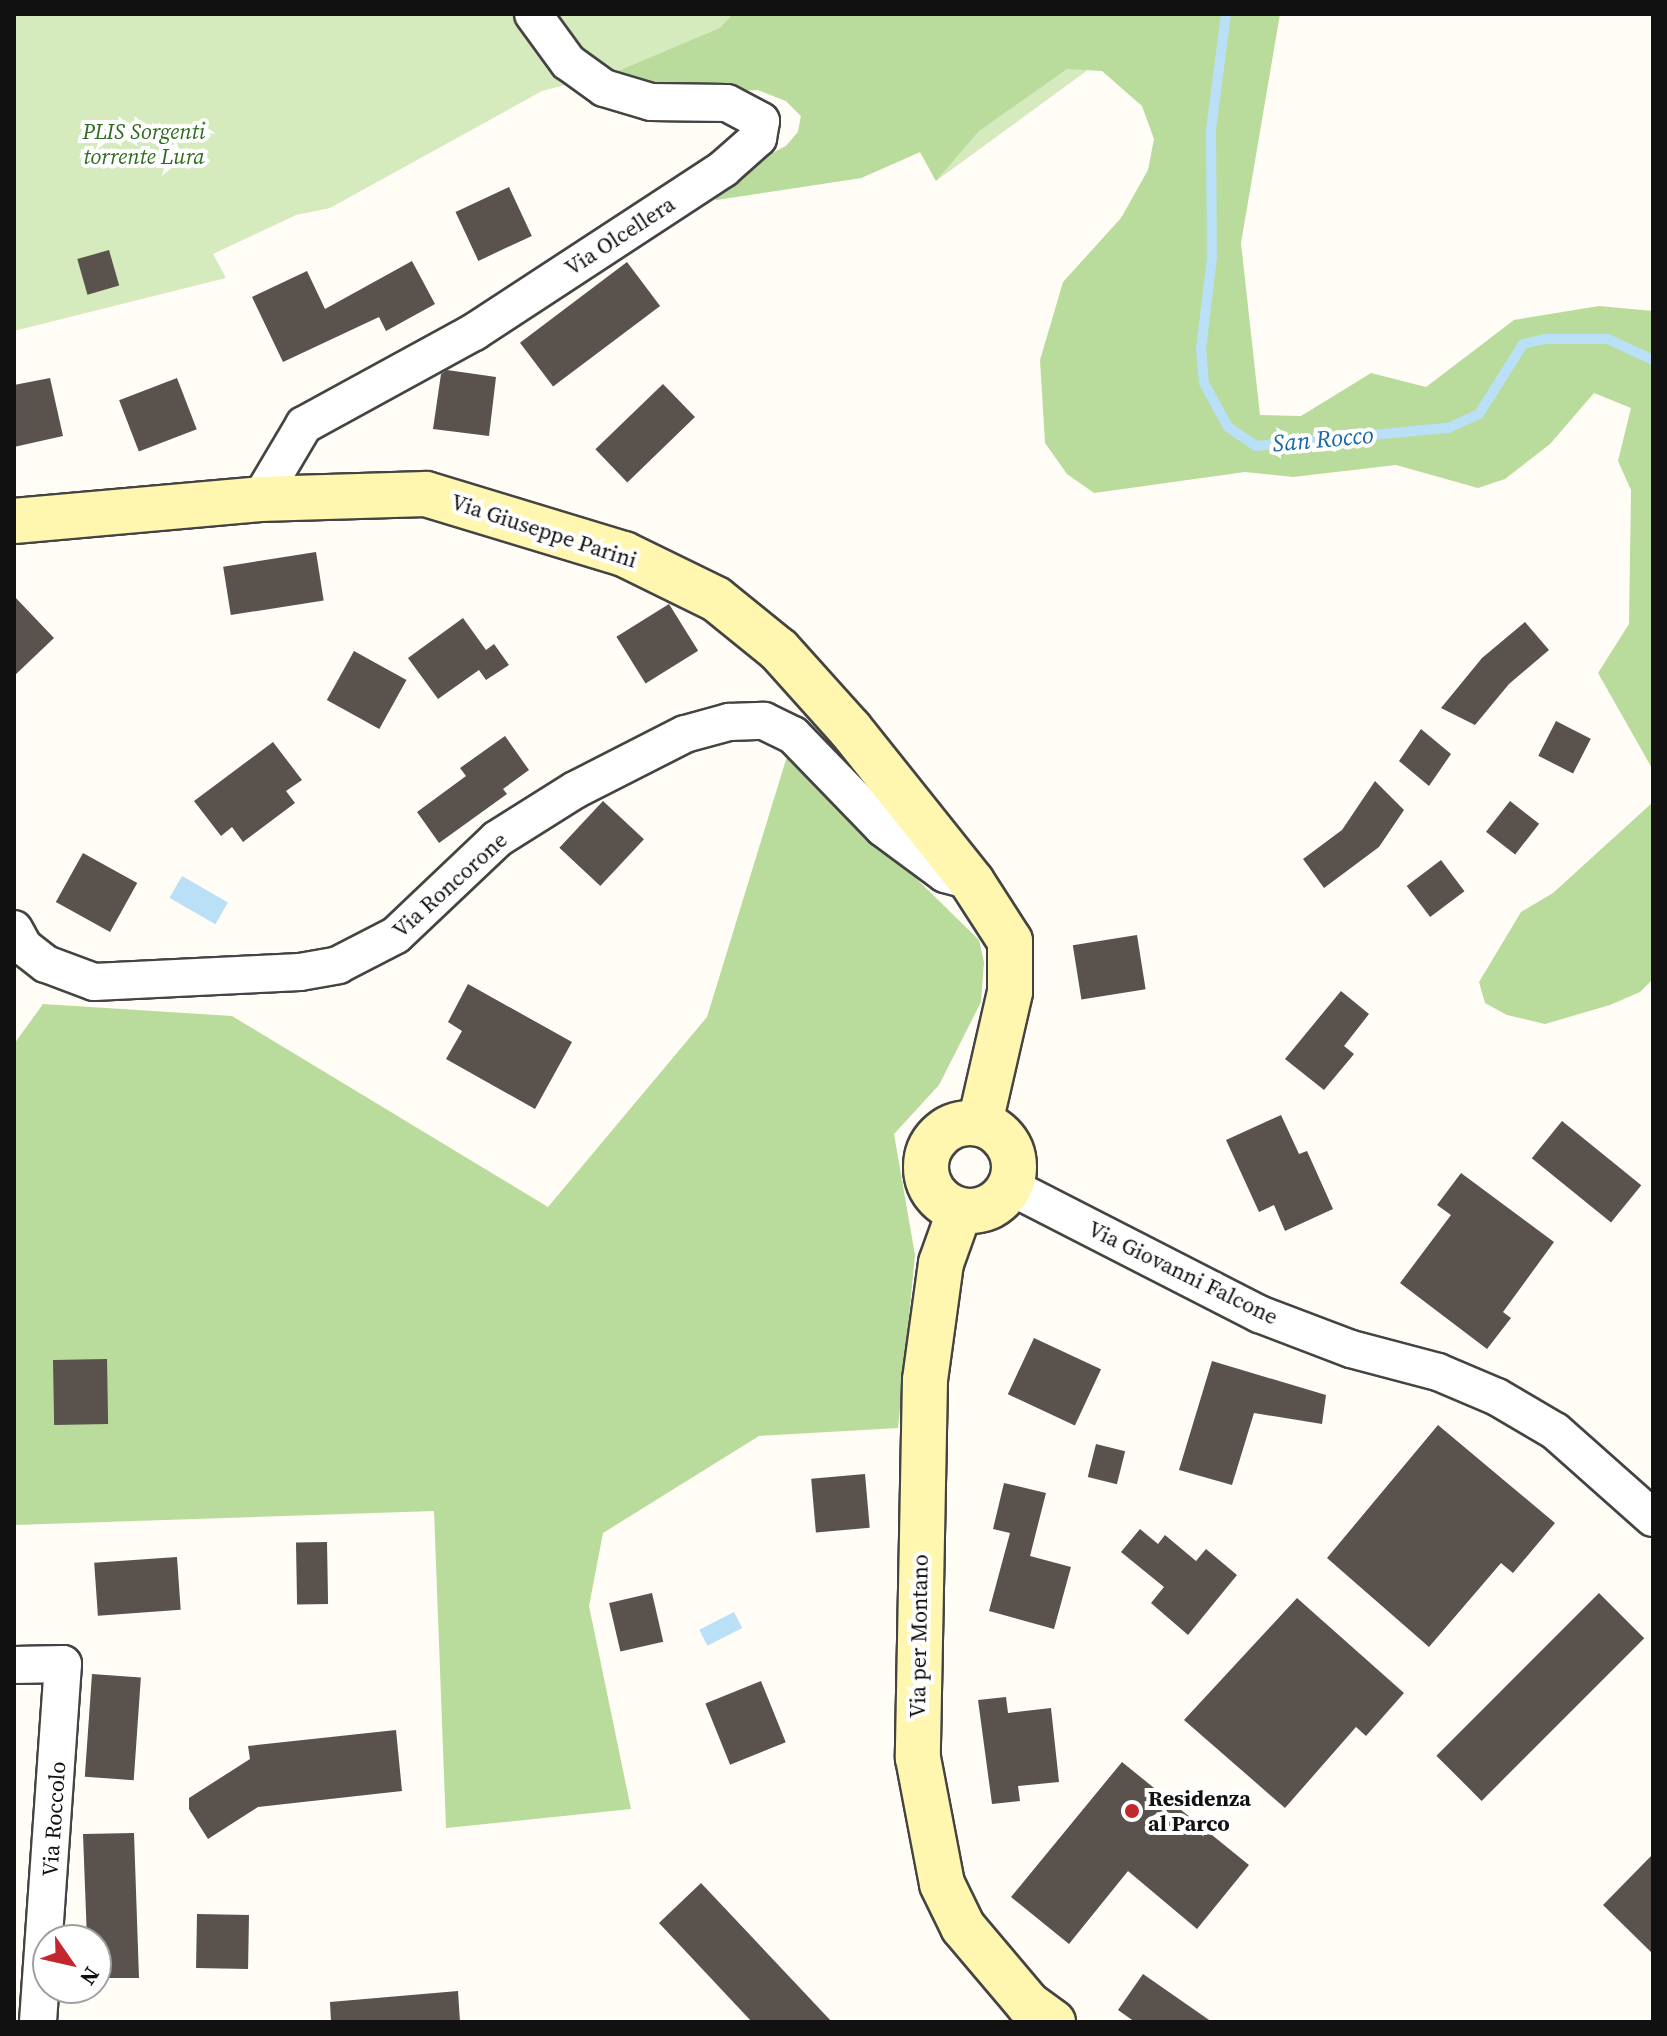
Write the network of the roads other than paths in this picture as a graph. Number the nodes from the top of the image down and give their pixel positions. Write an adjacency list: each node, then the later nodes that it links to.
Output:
1 (533, 14): 2 (street, Via Olcellera)
2 (260, 499): 3 (street, Via Giuseppe Parini); 6 (street, Via Giuseppe Parini)
3 (77, 516): 4 (street, Via Giuseppe Parini); 5 (street)
4 (14, 521)
5 (14, 540)
6 (972, 882): 7 (street, Via Roncorone); 8 (street, Via Giuseppe Parini)
7 (14, 929)
8 (980, 1123): 9 (street); 10 (street)
9 (1009, 1186): 10 (street); 11 (street, Via Giovanni Falcone)
10 (960, 1210): 14 (street, Via per Montano)
11 (1653, 1518)
12 (14, 1665): 13 (street, Via Roccolo)
13 (38, 2022)
14 (1053, 2022)

